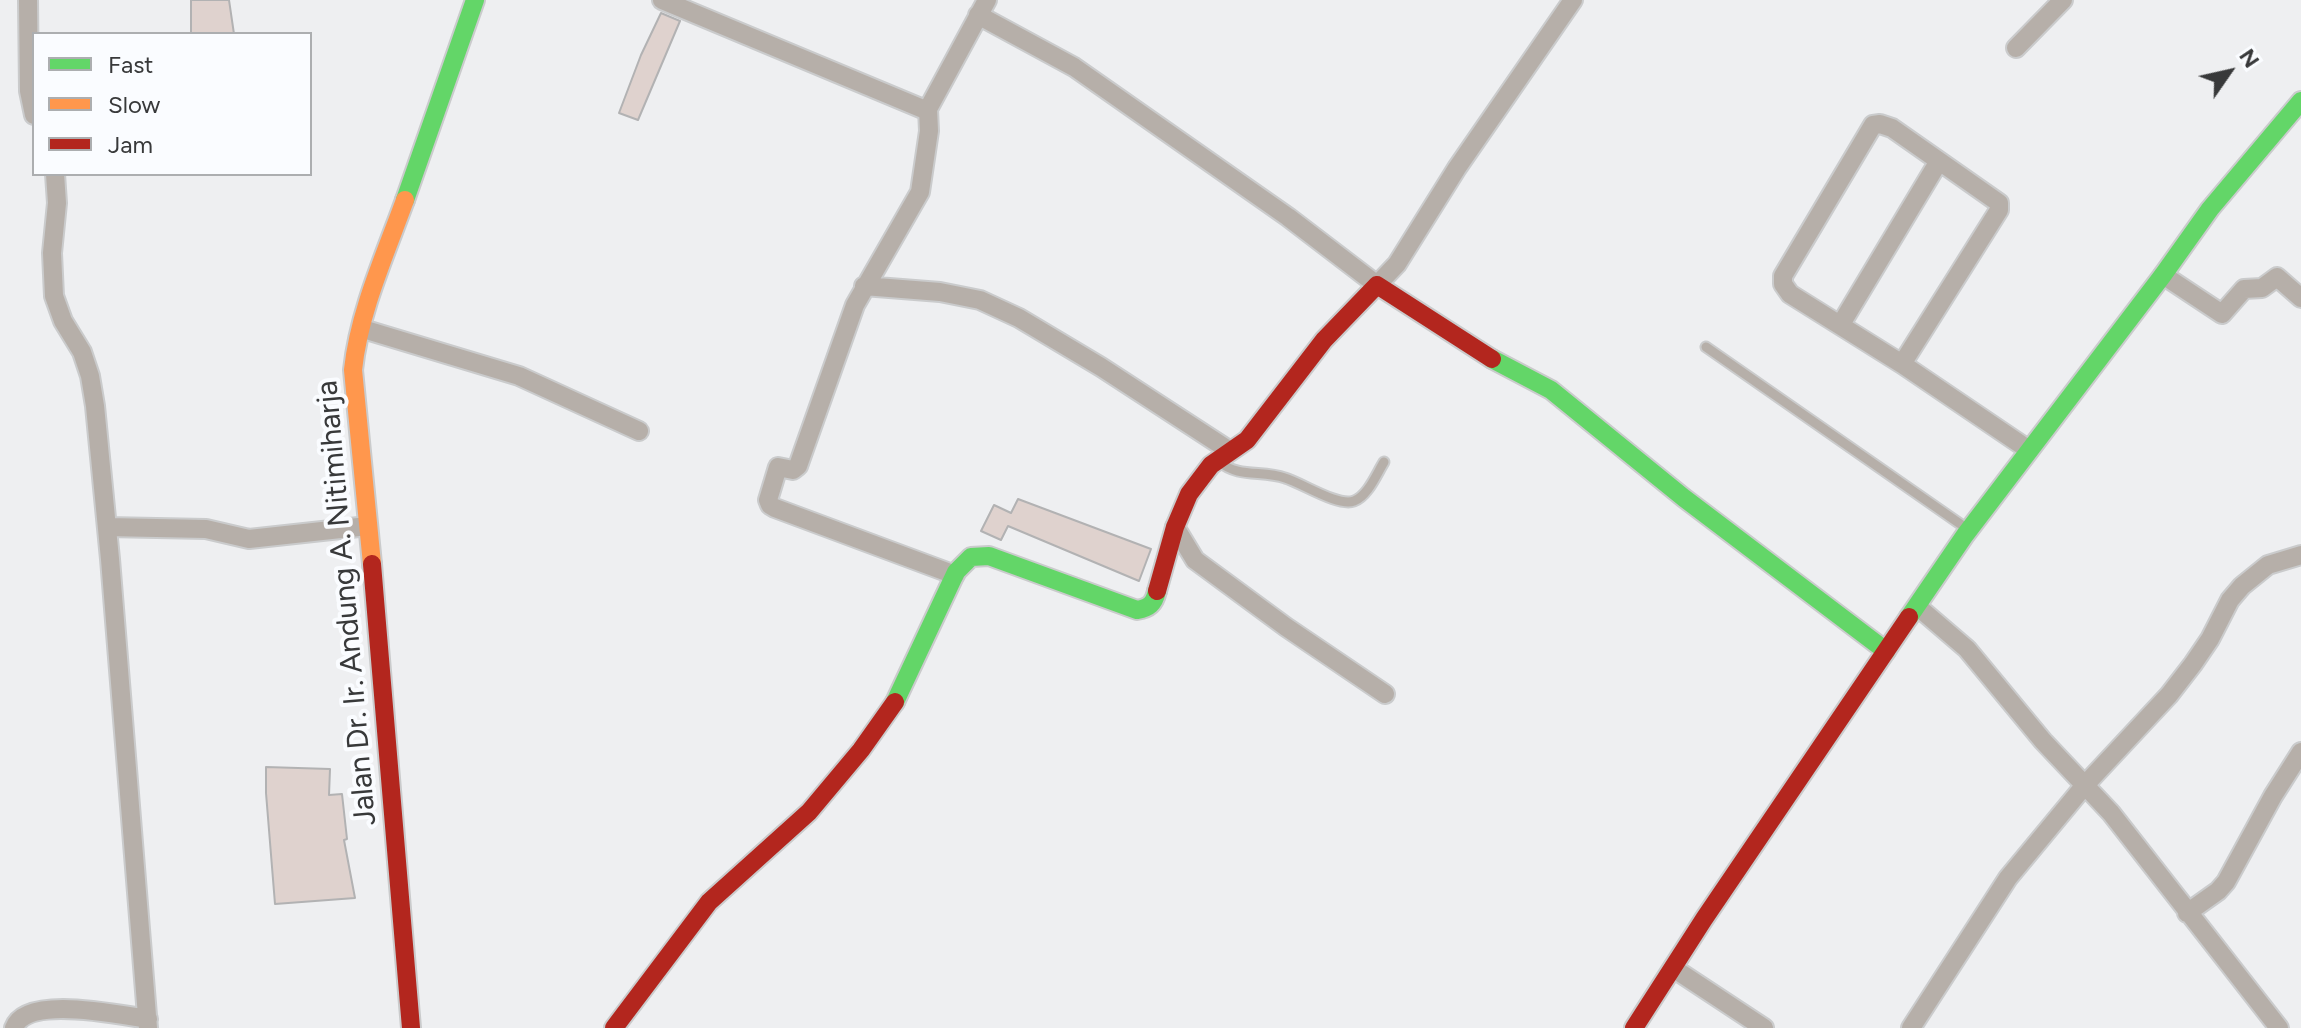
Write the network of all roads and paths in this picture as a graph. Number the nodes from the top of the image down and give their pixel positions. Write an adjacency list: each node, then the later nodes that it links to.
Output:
1 (28, 0): 9 (street)
2 (475, 0): 18 (street, Jalan Dr. Ir. Andung A. Nitimiharja)
3 (662, 0): 10 (street)
4 (1573, 0): 14 (street)
5 (2063, 0): 7 (street)
6 (982, 8): 10 (street); 14 (street)
7 (2016, 48)
8 (2301, 101): 13 (street)
9 (32, 105)
10 (928, 109): 15 (street)
11 (1939, 161): 17 (street); 17 (street); 20 (street)
12 (55, 176): 26 (street)
13 (2163, 275): 16 (street); 22 (street)
14 (1377, 285): 23 (street); 32 (street)
15 (864, 286): 23 (street); 30 (street)
16 (2301, 298)
17 (1841, 324): 20 (street)
18 (363, 329): 21 (street); 25 (street, Jalan Dr. Ir. Andung A. Nitimiharja)
19 (1706, 347): 28 (lane)
20 (1902, 364): 22 (street)
21 (639, 431)
22 (2029, 450): 28 (street)
23 (1224, 456): 24 (lane); 27 (street)
24 (1384, 462)
25 (368, 526): 26 (street); 40 (street, Jalan Dr. Ir. Andung A. Nitimiharja)
26 (107, 527): 38 (street)
27 (1175, 527): 30 (street); 33 (street)
28 (1969, 530): 31 (street)
29 (2301, 555): 35 (street)
30 (955, 575): 41 (street)
31 (1918, 607): 32 (street); 35 (street)
32 (1886, 651): 37 (street)
33 (1385, 694)
34 (2301, 752): 36 (street)
35 (2085, 785): 36 (street); 44 (street)
36 (2187, 913): 45 (street)
37 (1673, 968): 42 (street); 43 (street)
38 (148, 1024): 39 (street)
39 (14, 1028)
40 (411, 1028)
41 (614, 1028)
42 (1634, 1028)
43 (1764, 1028)
44 (1911, 1028)
45 (2279, 1028)

